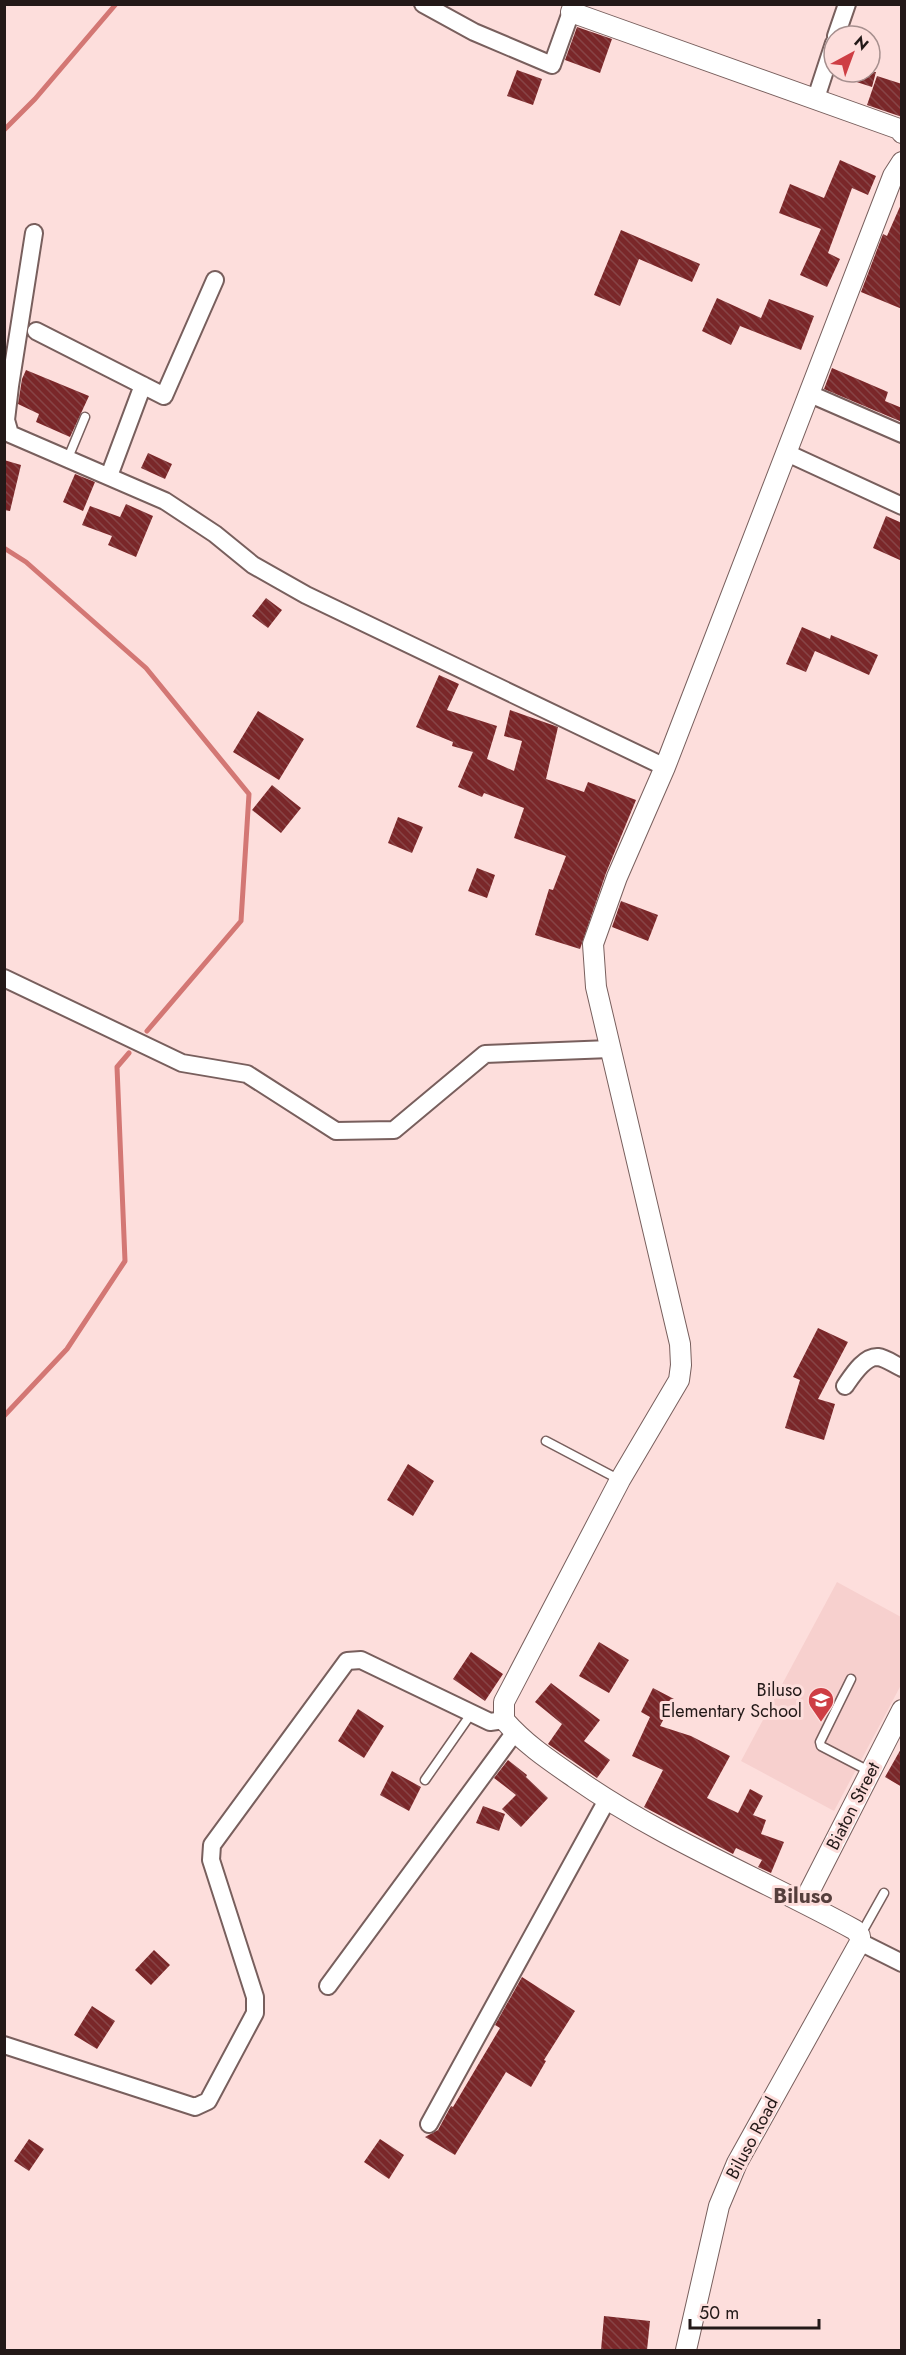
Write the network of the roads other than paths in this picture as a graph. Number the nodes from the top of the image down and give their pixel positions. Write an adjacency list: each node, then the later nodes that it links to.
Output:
1 (423, 4): 3 (street)
2 (846, 4): 4 (street)
3 (572, 8): 6 (street)
4 (840, 24)
5 (822, 80): 6 (street)
6 (816, 98): 7 (street)
7 (901, 128)
8 (902, 162): 13 (street)
9 (34, 233): 17 (street)
10 (215, 280): 12 (street)
11 (36, 332): 12 (street)
12 (143, 385): 18 (street)
13 (810, 394): 15 (street); 16 (street)
14 (85, 417): 17 (lane)
15 (902, 434)
16 (787, 453): 19 (street); 20 (street)
17 (68, 459): 18 (street)
18 (109, 477): 20 (street)
19 (902, 506)
20 (665, 767): 22 (street)
21 (4, 978): 22 (street)
22 (610, 1049): 26 (street)
23 (902, 1368): 24 (street)
24 (844, 1386)
25 (546, 1441): 26 (lane)
26 (620, 1480): 30 (street)
27 (851, 1679): 31 (lane)
28 (902, 1710): 31 (street, Biaton Street)
29 (471, 1714): 30 (street); 32 (lane); 39 (street)
30 (510, 1726): 33 (street); 38 (street)
31 (871, 1772): 35 (street, Biaton Street)
32 (425, 1780)
33 (607, 1800): 35 (street); 40 (street)
34 (884, 1893): 36 (lane)
35 (804, 1902): 36 (street)
36 (860, 1939): 37 (street); 41 (street, Biluso Road)
37 (902, 1963)
38 (328, 1986)
39 (4, 2045)
40 (429, 2124)
41 (686, 2350)

